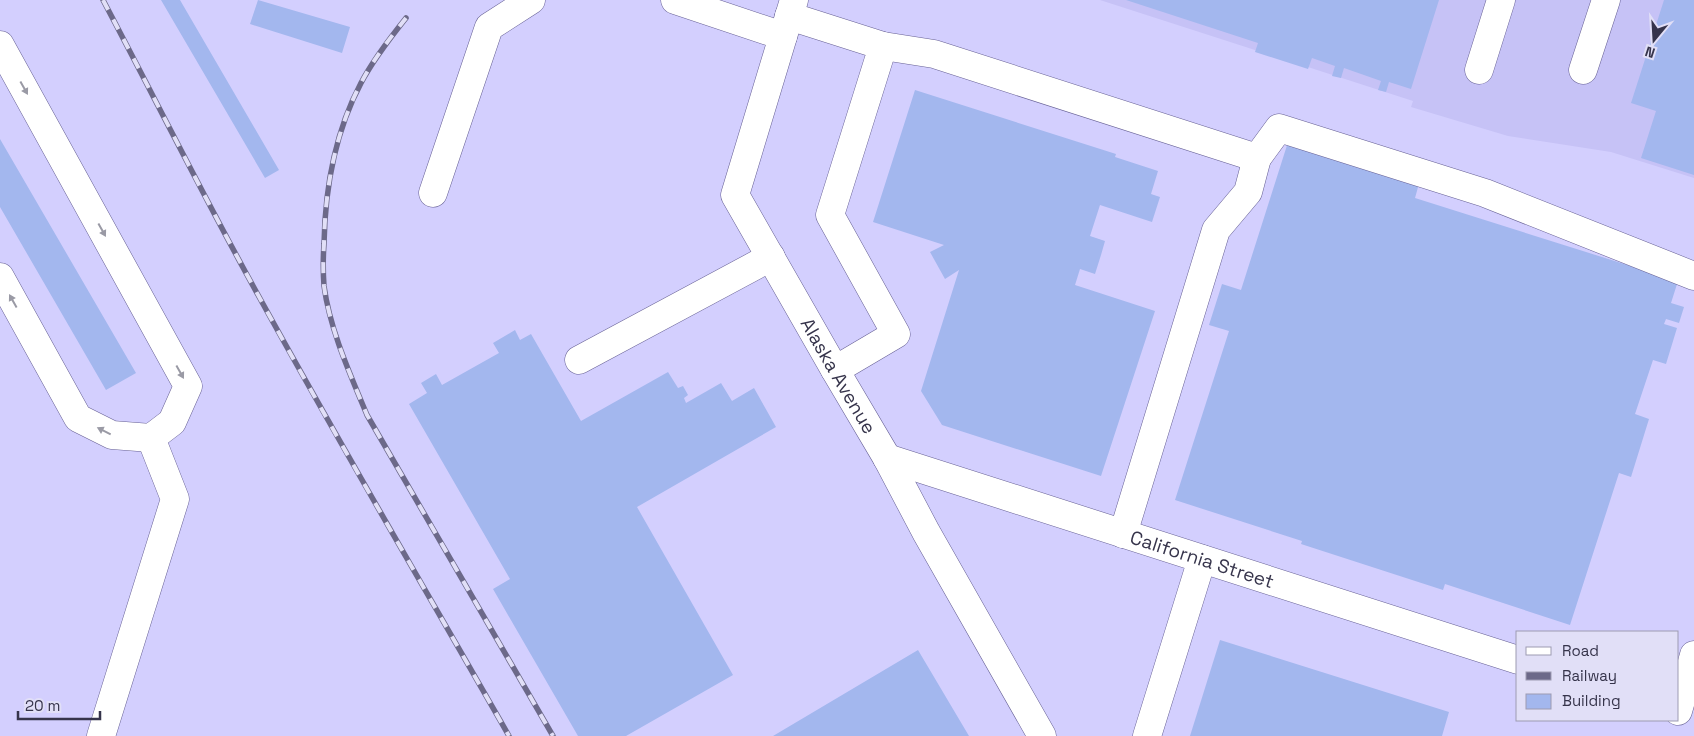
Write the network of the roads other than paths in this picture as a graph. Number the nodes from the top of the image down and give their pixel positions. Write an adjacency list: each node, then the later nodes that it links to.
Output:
1 (531, 0): 11 (street)
2 (675, 0): 5 (street)
3 (1501, 0): 8 (street)
4 (1606, 0): 9 (street)
5 (788, 17): 7 (street); 12 (street, Alaska Avenue)
6 (0, 45): 17 (street, one-way to 17)
7 (883, 46): 10 (street); 16 (street)
8 (1479, 70)
9 (1583, 70)
10 (1257, 158): 13 (street); 19 (street)
11 (433, 193)
12 (771, 257): 15 (street); 16 (street, Alaska Avenue)
13 (1694, 276)
14 (0, 277): 17 (street, one-way to 14)
15 (579, 360)
16 (835, 370): 18 (street, Alaska Avenue)
17 (151, 438): 26 (street)
18 (888, 458): 19 (street, California Street); 27 (street, Alaska Avenue)
19 (1123, 534): 20 (street, California Street)
20 (1202, 559): 22 (street, California Street); 28 (street)
21 (1694, 655): 23 (street)
22 (1516, 659)
23 (1679, 708)
24 (1679, 711): 25 (street)
25 (1694, 716)
26 (101, 736)
27 (1042, 736)
28 (1147, 736)

